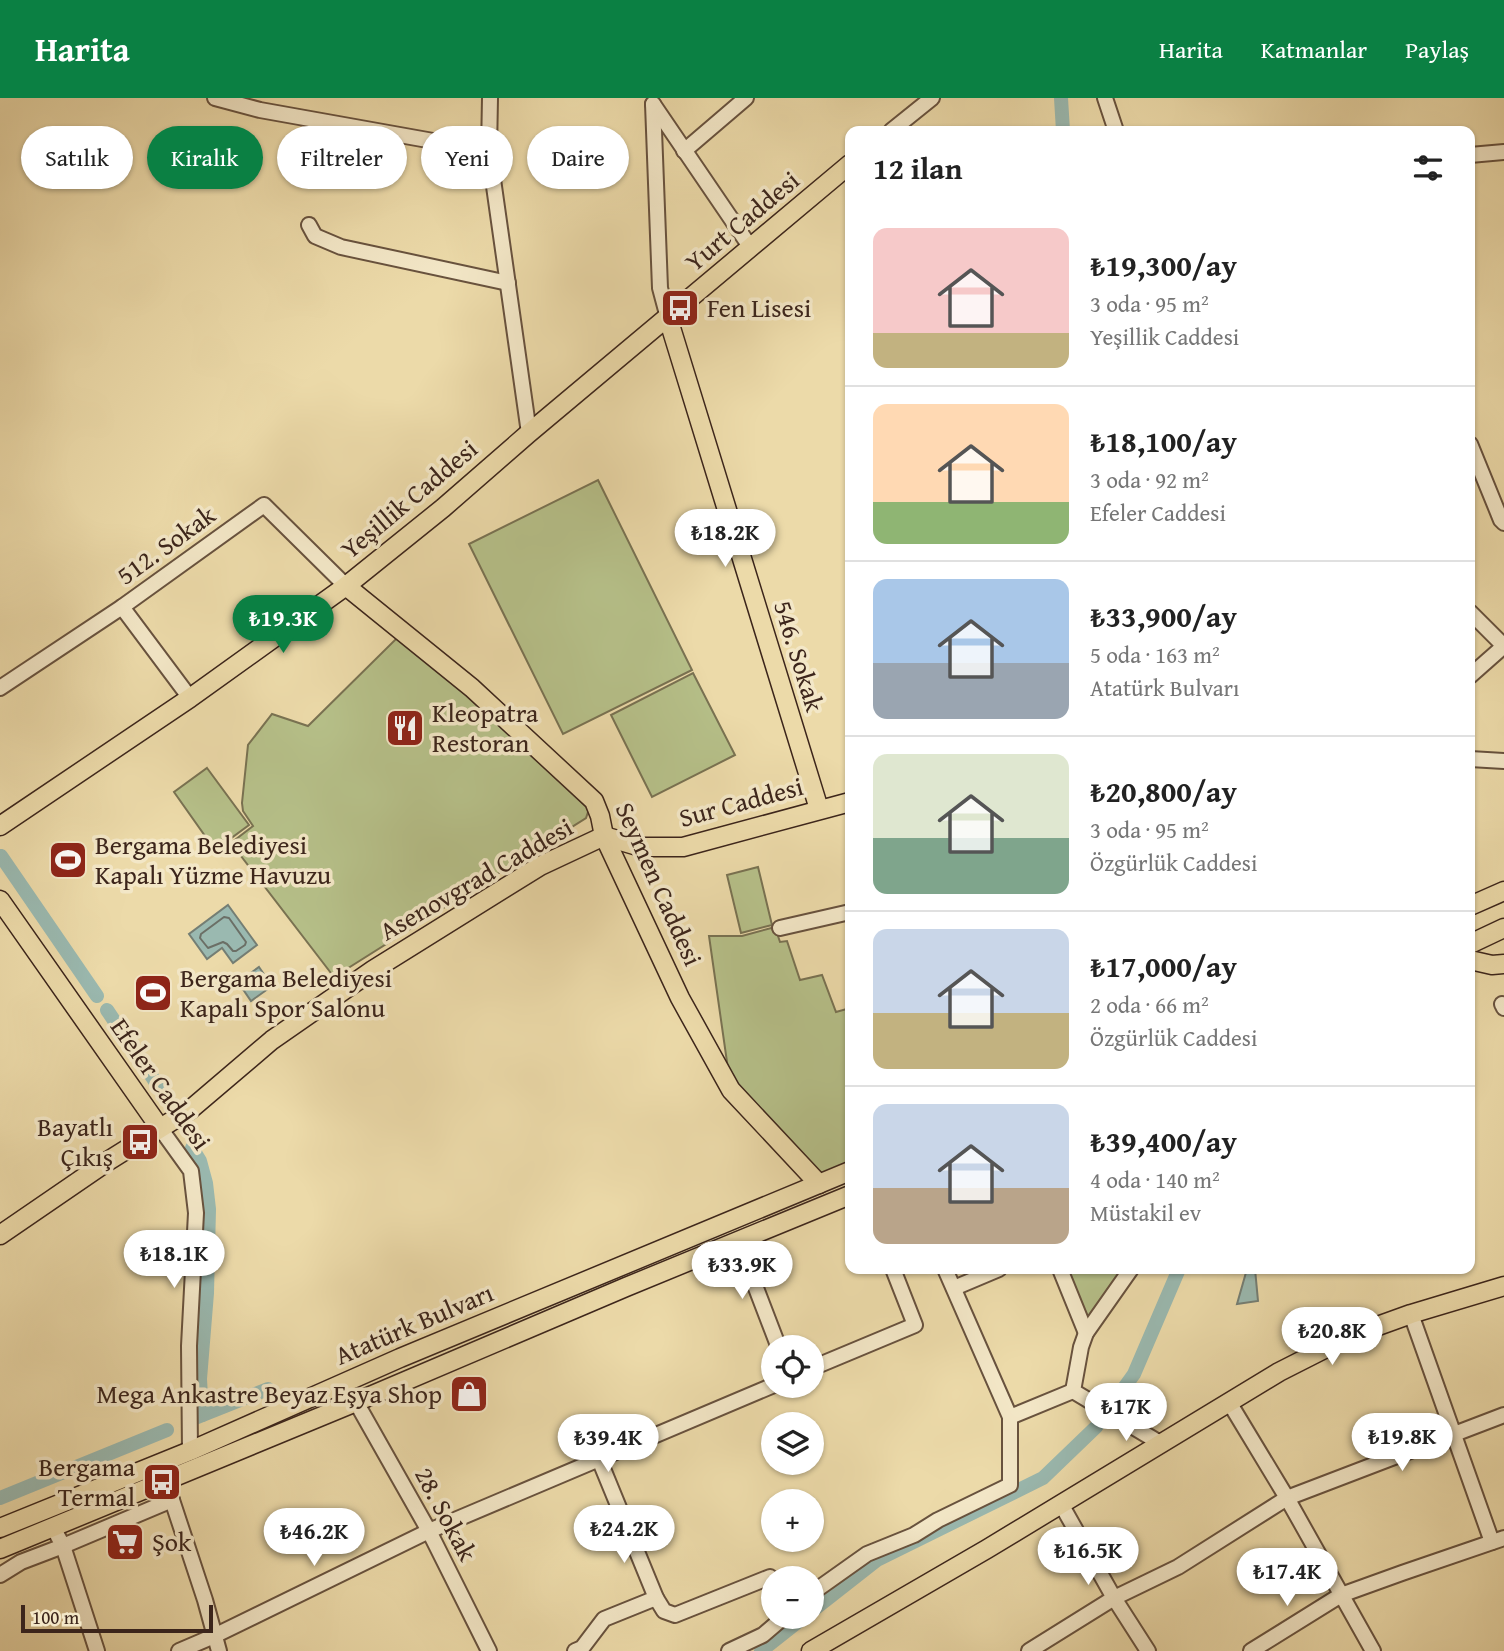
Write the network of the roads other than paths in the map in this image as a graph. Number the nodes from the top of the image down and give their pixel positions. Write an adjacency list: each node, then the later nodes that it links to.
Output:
1 (490, 98): 7 (street)
2 (746, 98): 11 (street)
3 (932, 98): 8 (street)
4 (1105, 98): 9 (street)
5 (224, 99): 10 (street)
6 (650, 101): 11 (street); 19 (street)
7 (489, 126)
8 (897, 126)
9 (1114, 126)
10 (421, 139)
11 (684, 151): 17 (street)
12 (1504, 152): 13 (street)
13 (1475, 155)
14 (845, 168): 17 (main road, Yurt Caddesi)
15 (494, 189): 18 (street)
16 (309, 225): 18 (street)
17 (751, 248): 19 (main road, Yurt Caddesi)
18 (508, 283): 20 (street)
19 (668, 318): 20 (main road, Yeşillik Caddesi); 33 (main road, 546. Sokak)
20 (529, 433): 23 (main road, Yeşillik Caddesi)
21 (1475, 456): 22 (street)
22 (1504, 523)
23 (346, 586): 24 (street, 512. Sokak); 29 (main road, Yeşillik Caddesi); 35 (main road, Seymen Caddesi)
24 (122, 607): 28 (street, 512. Sokak); 29 (street)
25 (1475, 617): 26 (street)
26 (1504, 646): 27 (street)
27 (1475, 672)
28 (0, 688)
29 (190, 698): 34 (main road, Yeşillik Caddesi)
30 (1475, 759): 31 (street)
31 (1504, 761)
32 (845, 803): 33 (main road, Sur Caddesi)
33 (819, 809): 35 (main road, Sur Caddesi)
34 (3, 819)
35 (604, 836): 46 (main road, Asenovgrad Caddesi); 48 (main road, Seymen Caddesi)
36 (1475, 892): 37 (main road)
37 (1503, 895): 39 (main road)
38 (0, 900): 46 (main road, Efeler Caddesi)
39 (1475, 904)
40 (845, 913): 41 (street)
41 (780, 928)
42 (1504, 928): 43 (main road)
43 (1475, 942)
44 (1475, 961): 45 (main road)
45 (1504, 964)
46 (160, 1128): 50 (main road, Asenovgrad Caddesi); 71 (street, Efeler Caddesi)
47 (845, 1173): 48 (main road, Atatürk Bulvarı)
48 (819, 1184): 71 (main road, Atatürk Bulvarı)
49 (845, 1197): 51 (main road, Atatürk Bulvarı)
50 (0, 1235)
51 (738, 1241): 61 (street); 65 (main road, Atatürk Bulvarı)
52 (895, 1274): 62 (street)
53 (948, 1274): 58 (street)
54 (987, 1274): 58 (street)
55 (1062, 1274): 60 (street)
56 (1128, 1274): 60 (street)
57 (1504, 1286): 59 (main road)
58 (954, 1288): 68 (street)
59 (1411, 1314): 66 (main road); 69 (street)
60 (1086, 1334): 64 (street)
61 (774, 1335)
62 (824, 1363)
63 (761, 1390): 72 (street)
64 (1073, 1391): 68 (street); 70 (street)
65 (356, 1402): 73 (main road, Atatürk Bulvarı); 79 (street, 28. Sokak)
66 (1229, 1402): 70 (main road); 74 (street)
67 (1504, 1415): 69 (street)
68 (1010, 1417): 85 (street)
69 (1454, 1434): 74 (street); 80 (street)
70 (1160, 1443): 76 (main road)
71 (190, 1451): 78 (main road, Atatürk Bulvarı)
72 (599, 1459): 79 (street); 87 (street)
73 (162, 1482): 75 (street); 77 (main road, Atatürk Bulvarı)
74 (1287, 1498): 86 (street); 88 (street)
75 (172, 1500): 81 (street); 90 (street)
76 (1061, 1504): 88 (street); 97 (main road)
77 (53, 1527): 81 (street); 82 (main road, Atatürk Bulvarı)
78 (0, 1528)
79 (429, 1531): 90 (street); 94 (street, 28. Sokak)
80 (1498, 1540): 86 (street)
81 (63, 1546): 83 (street); 91 (street)
82 (0, 1549)
83 (0, 1575)
84 (761, 1581): 87 (street)
85 (824, 1585)
86 (1341, 1595): 100 (street); 101 (street)
87 (656, 1598): 95 (street)
88 (1114, 1598): 98 (street); 99 (street)
89 (770, 1629): 96 (street)
90 (214, 1636): 92 (street); 93 (street)
91 (97, 1651)
92 (179, 1651)
93 (219, 1651)
94 (489, 1651)
95 (575, 1651)
96 (729, 1651)
97 (811, 1651)
98 (1029, 1651)
99 (1148, 1651)
100 (1251, 1651)
101 (1373, 1651)

